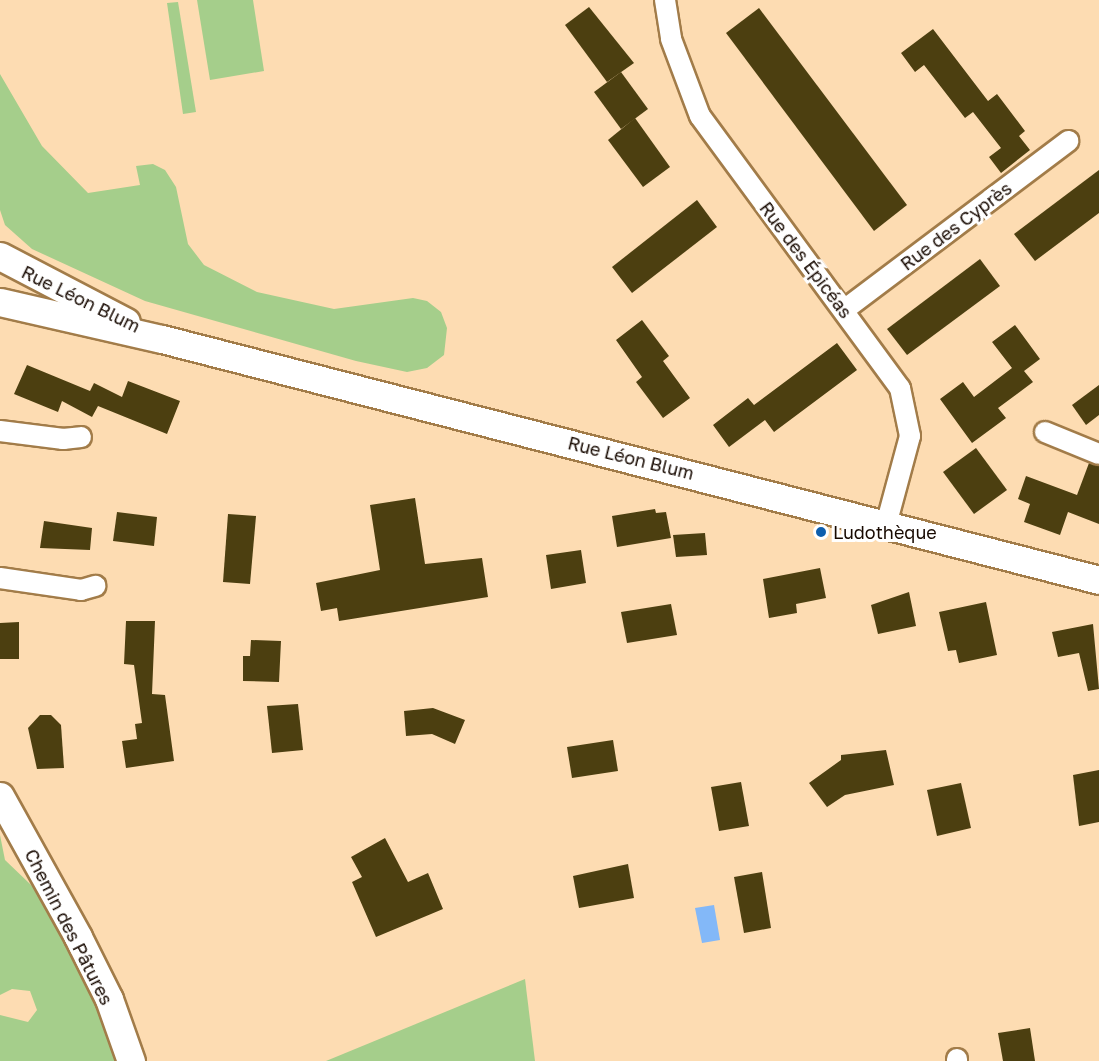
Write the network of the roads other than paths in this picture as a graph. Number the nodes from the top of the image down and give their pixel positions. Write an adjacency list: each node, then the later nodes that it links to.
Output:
1 (665, 0): 5 (street, Rue des Épicéas)
2 (1068, 141): 5 (street, Rue des Cyprès)
3 (0, 256): 6 (main road, Rue Léon Blum)
4 (0, 302): 6 (main road, Rue Léon Blum)
5 (844, 310): 11 (street, Rue des Épicéas)
6 (162, 339): 11 (main road, Rue Léon Blum)
7 (0, 431): 9 (street)
8 (1046, 432): 10 (street)
9 (81, 437)
10 (1099, 454)
11 (886, 525): 13 (main road, Rue Léon Blum)
12 (0, 578): 14 (street)
13 (1099, 580)
14 (95, 586)
15 (0, 796): 16 (main road, Chemin des Pâtures)
16 (131, 1061)

